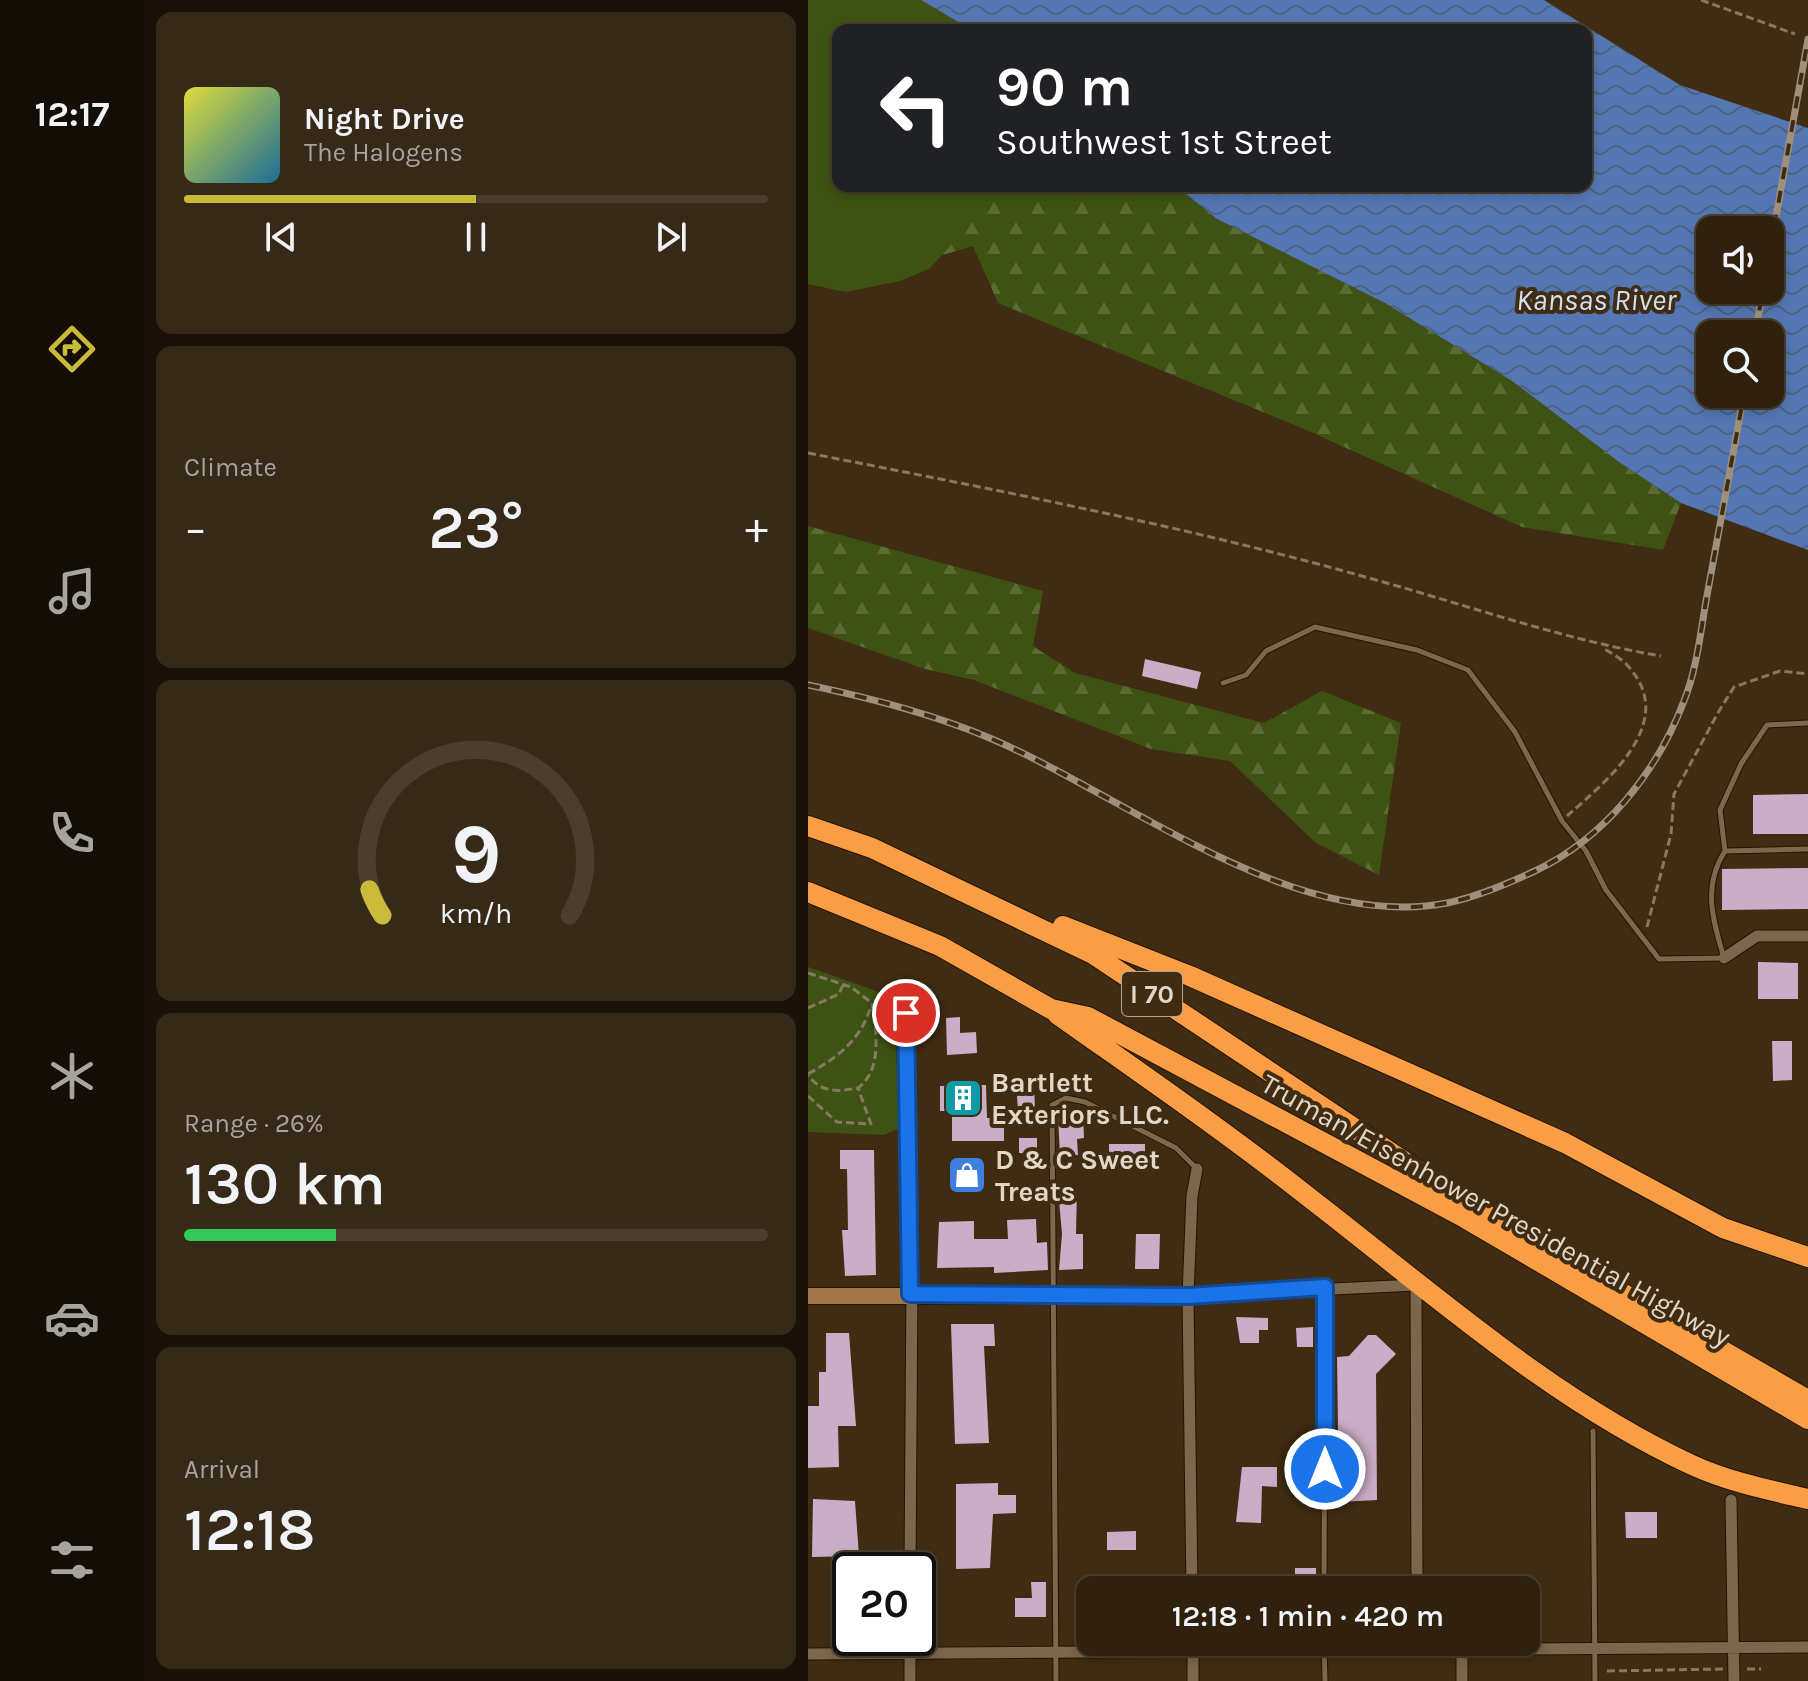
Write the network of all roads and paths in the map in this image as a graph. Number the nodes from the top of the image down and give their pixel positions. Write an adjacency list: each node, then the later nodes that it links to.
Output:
1 (1701, 0): 2 (path)
2 (1795, 34)
3 (808, 453): 4 (path)
4 (1600, 645): 5 (path); 9 (path)
5 (1661, 656)
6 (1808, 674): 16 (path)
7 (1223, 683): 9 (lane)
8 (1808, 723): 12 (lane)
9 (1562, 821): 16 (lane)
10 (808, 826): 13 (highway, Truman/Eisenhower Presidential Highway / I 70)
11 (1808, 849): 12 (lane)
12 (1725, 851): 17 (lane)
13 (928, 873): 28 (highway, Truman/Eisenhower Presidential Highway / I 70); 29 (highway)
14 (808, 892): 22 (highway, Truman/Eisenhower Presidential Highway / I 70)
15 (1808, 936): 17 (street)
16 (1644, 941): 17 (lane)
17 (1724, 958)
18 (808, 973): 19 (path)
19 (843, 985): 20 (path); 21 (path)
20 (872, 1003): 24 (path); 25 (path)
21 (808, 1008)
22 (1051, 1009): 28 (highway, Truman/Eisenhower Presidential Highway / I 70); 38 (highway)
23 (906, 1013): 31 (street)
24 (808, 1074): 25 (path)
25 (858, 1088): 26 (path)
26 (808, 1096)
27 (1197, 1169): 32 (lane); 34 (street)
28 (1468, 1212): 35 (highway, Truman/Eisenhower Presidential Highway / I 70); 36 (highway, Truman/Eisenhower Presidential Highway / I 70)
29 (1808, 1257)
30 (1325, 1287): 34 (street); 42 (lane); 43 (street)
31 (910, 1294): 32 (street); 33 (street); 40 (street)
32 (1054, 1295): 34 (street); 49 (lane)
33 (808, 1296)
34 (1188, 1296): 41 (street)
35 (1808, 1400)
36 (1808, 1419)
37 (1593, 1431): 45 (lane)
38 (1808, 1499)
39 (1731, 1500): 46 (street)
40 (910, 1552)
41 (1192, 1576)
42 (1324, 1576)
43 (1417, 1576)
44 (1540, 1647): 45 (street)
45 (1595, 1647): 46 (street); 65 (lane)
46 (1734, 1647): 47 (street); 59 (street)
47 (1808, 1647)
48 (1076, 1651): 49 (street)
49 (1056, 1652): 52 (street); 61 (lane)
50 (808, 1654): 51 (street)
51 (832, 1654)
52 (936, 1654)
53 (910, 1656): 60 (street)
54 (1193, 1656): 62 (street)
55 (1324, 1656): 63 (lane)
56 (1462, 1656): 64 (street)
57 (1761, 1669): 59 (path)
58 (1607, 1671): 59 (path)
59 (1734, 1675)
60 (910, 1681)
61 (1056, 1681)
62 (1193, 1681)
63 (1325, 1681)
64 (1462, 1681)
65 (1595, 1681)

